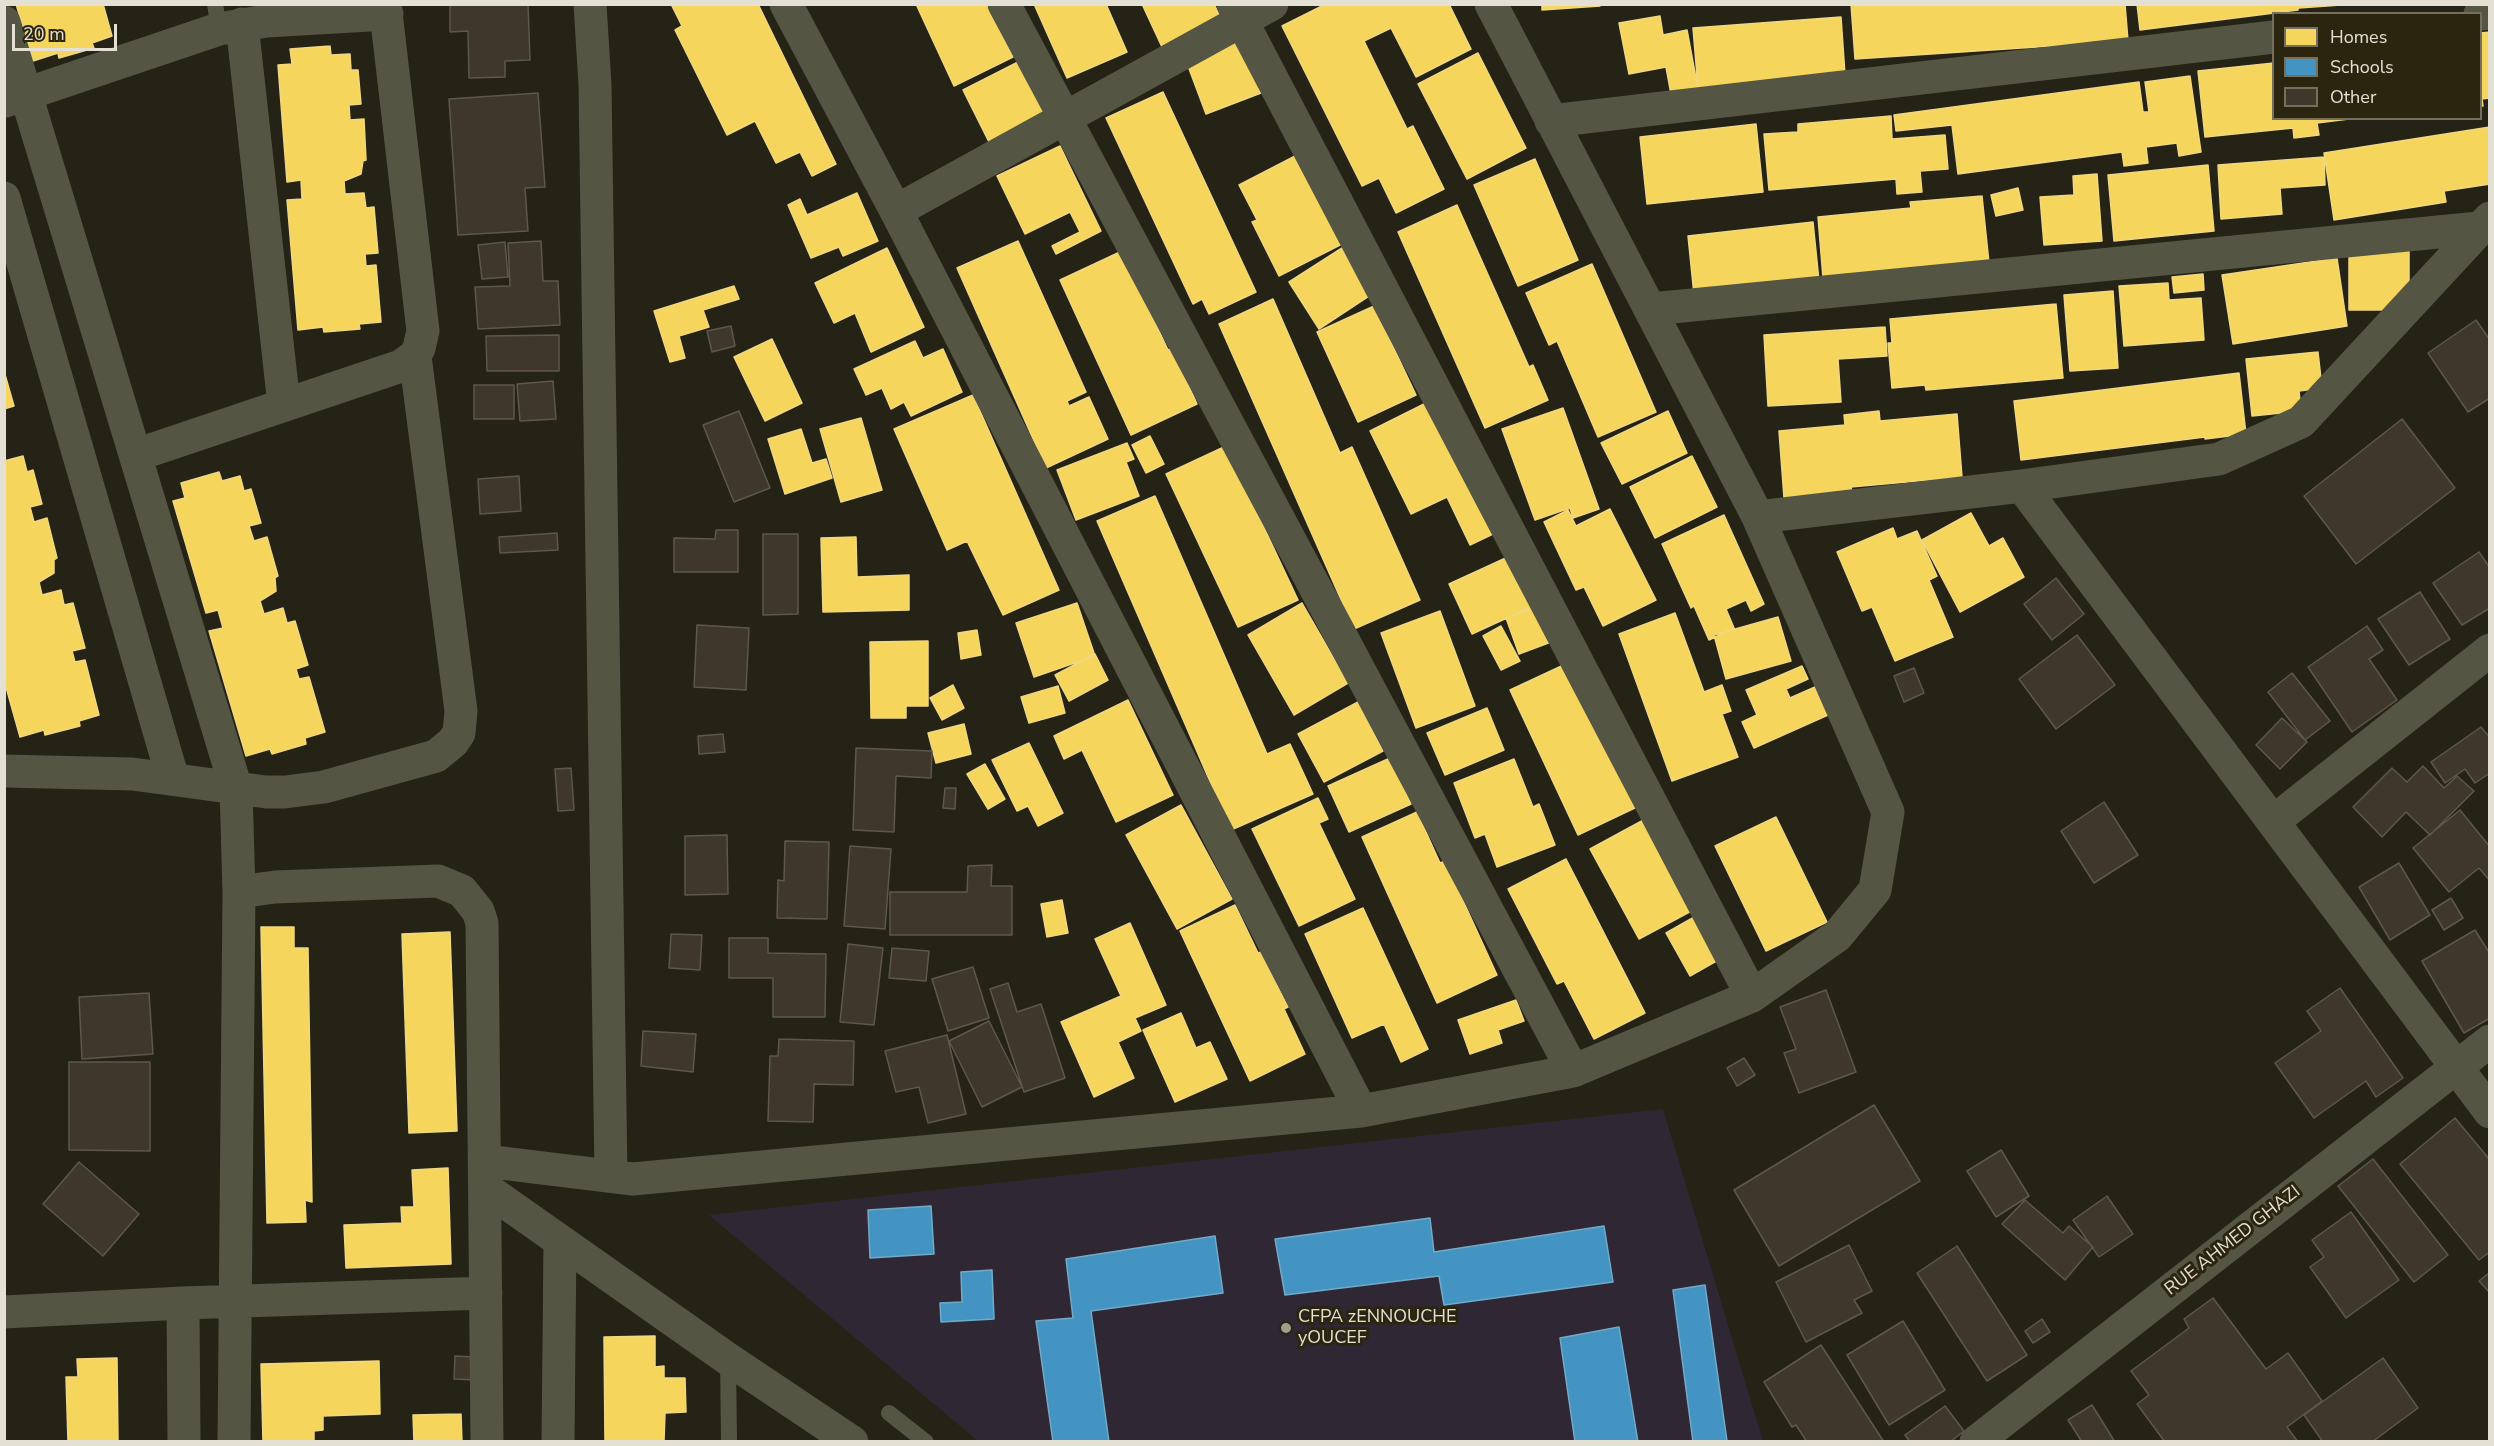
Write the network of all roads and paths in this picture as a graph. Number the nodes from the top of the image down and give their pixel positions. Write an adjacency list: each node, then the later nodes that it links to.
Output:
1 (590, 4): 36 (street)
2 (786, 4): 15 (street)
3 (1004, 4): 12 (street)
4 (1272, 4): 7 (street)
5 (1491, 4): 13 (street)
6 (386, 9): 8 (street); 18 (street)
7 (1237, 12): 12 (street); 29 (street)
8 (226, 19): 11 (street); 19 (street)
9 (4, 22): 11 (street)
10 (2272, 38): 13 (street)
11 (15, 98): 20 (street)
12 (1064, 118): 15 (street); 32 (street)
13 (1551, 121): 17 (street)
14 (4, 198): 25 (street)
15 (896, 211): 33 (street)
16 (2484, 223): 17 (street); 21 (street)
17 (1651, 309): 22 (street)
18 (415, 356): 19 (street); 26 (street)
19 (284, 405): 20 (street)
20 (136, 455): 26 (street)
21 (2022, 486): 22 (street); 27 (street)
22 (1758, 517): 29 (street)
23 (2490, 650): 27 (street)
24 (6, 766): 25 (street)
25 (173, 779): 26 (street)
26 (236, 788): 28 (street)
27 (2274, 821): 31 (street)
28 (239, 892): 35 (street); 39 (street)
29 (1752, 996): 32 (street)
30 (2490, 1041): 31 (street, RUE AHMED GHAZI)
31 (2455, 1068): 34 (street); 51 (street, RUE AHMED GHAZI)
32 (1574, 1071): 33 (street)
33 (1361, 1111): 36 (street)
34 (2490, 1112)
35 (485, 1175): 36 (street); 37 (street); 38 (street)
36 (610, 1176)
37 (560, 1241): 42 (street); 47 (street)
38 (486, 1293): 39 (street); 46 (street)
39 (236, 1301): 40 (street); 45 (street)
40 (183, 1303): 41 (street); 44 (street)
41 (4, 1312)
42 (728, 1359): 48 (lane); 49 (street)
43 (889, 1413): 50 (lane)
44 (184, 1442)
45 (234, 1442)
46 (487, 1442)
47 (558, 1442)
48 (729, 1442)
49 (852, 1442)
50 (926, 1442)
51 (1976, 1442)

